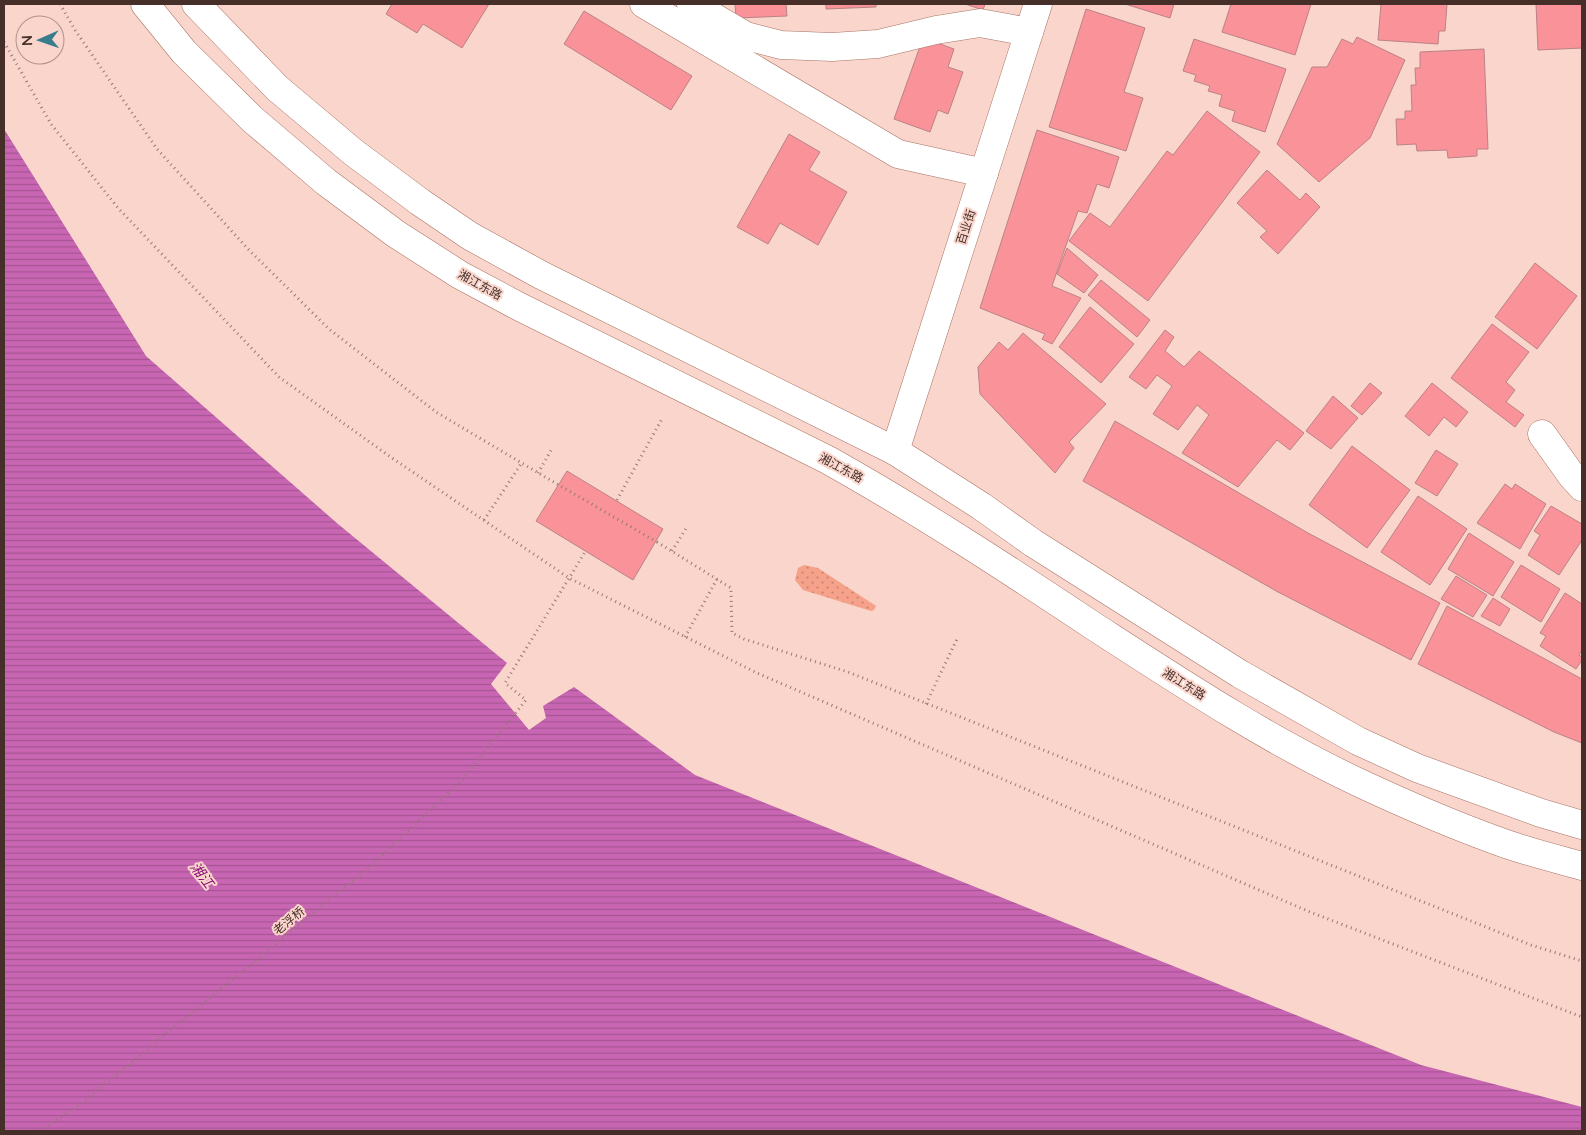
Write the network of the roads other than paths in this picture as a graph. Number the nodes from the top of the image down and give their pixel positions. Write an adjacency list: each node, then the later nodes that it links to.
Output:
1 (145, 4): 12 (main road, 湘江东路)
2 (644, 4): 7 (main road)
3 (691, 4): 6 (main road)
4 (1038, 4): 6 (main road, 百业街)
5 (207, 9): 9 (main road)
6 (1028, 32): 7 (main road, 百业街)
7 (984, 173): 9 (main road, 百业街)
8 (1542, 434): 10 (main road)
9 (895, 451): 11 (main road)
10 (1582, 487)
11 (1582, 825)
12 (1582, 866)

